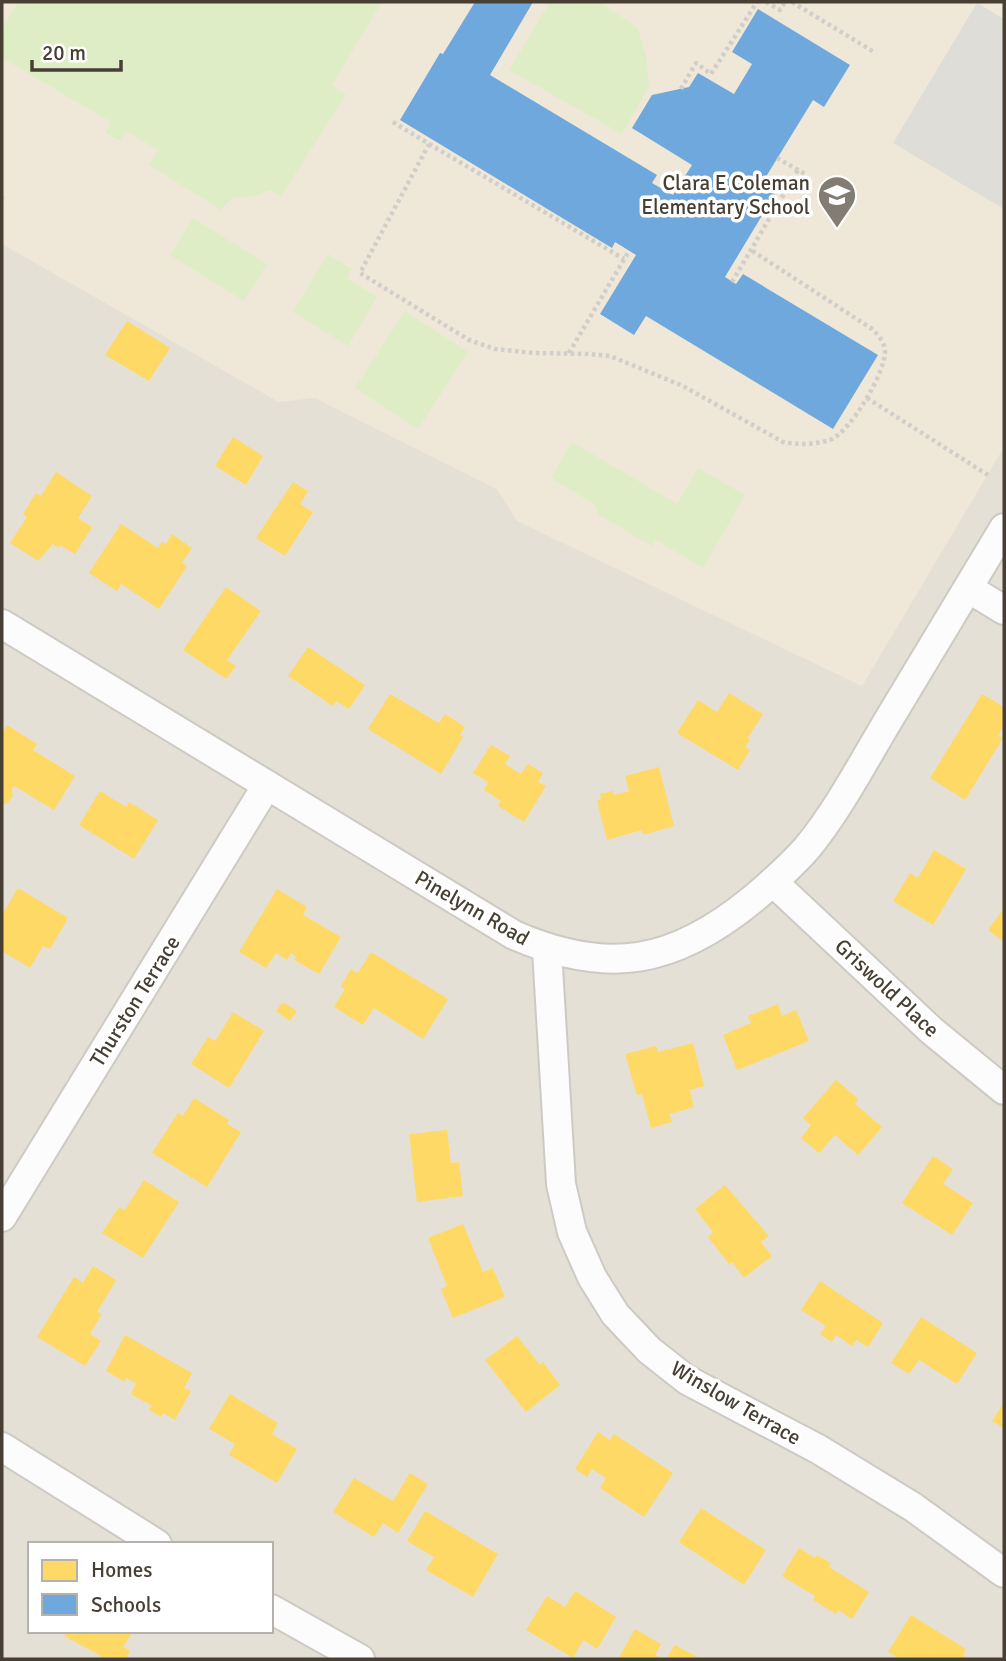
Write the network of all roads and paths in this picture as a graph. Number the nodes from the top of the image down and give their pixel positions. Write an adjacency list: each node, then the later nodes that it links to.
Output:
1 (757, 2): 6 (path)
2 (766, 2): 3 (path)
3 (785, 2)
4 (792, 2): 5 (path)
5 (874, 52)
6 (681, 89)
7 (393, 122): 8 (path)
8 (429, 144): 14 (path); 16 (path)
9 (777, 158): 10 (path)
10 (798, 170): 11 (path); 12 (path)
11 (807, 175)
12 (751, 250): 15 (path); 17 (path)
13 (629, 251): 14 (path)
14 (624, 259): 16 (path)
15 (732, 282)
16 (569, 354): 17 (path)
17 (867, 398): 18 (path)
18 (988, 475)
19 (1004, 528): 20 (street, Pinelynn Road)
20 (968, 588): 21 (street); 24 (street, Pinelynn Road)
21 (1004, 610)
22 (2, 624): 23 (street, Pinelynn Road)
23 (267, 785): 25 (street, Pinelynn Road); 27 (street, Thurston Terrace)
24 (772, 882): 25 (street, Pinelynn Road); 26 (street, Griswold Place)
25 (547, 950): 30 (street, Winslow Terrace)
26 (1004, 1090)
27 (2, 1217)
28 (2, 1447): 29 (street)
29 (154, 1542)
30 (1004, 1573)
31 (273, 1610): 32 (street)
32 (360, 1659)

